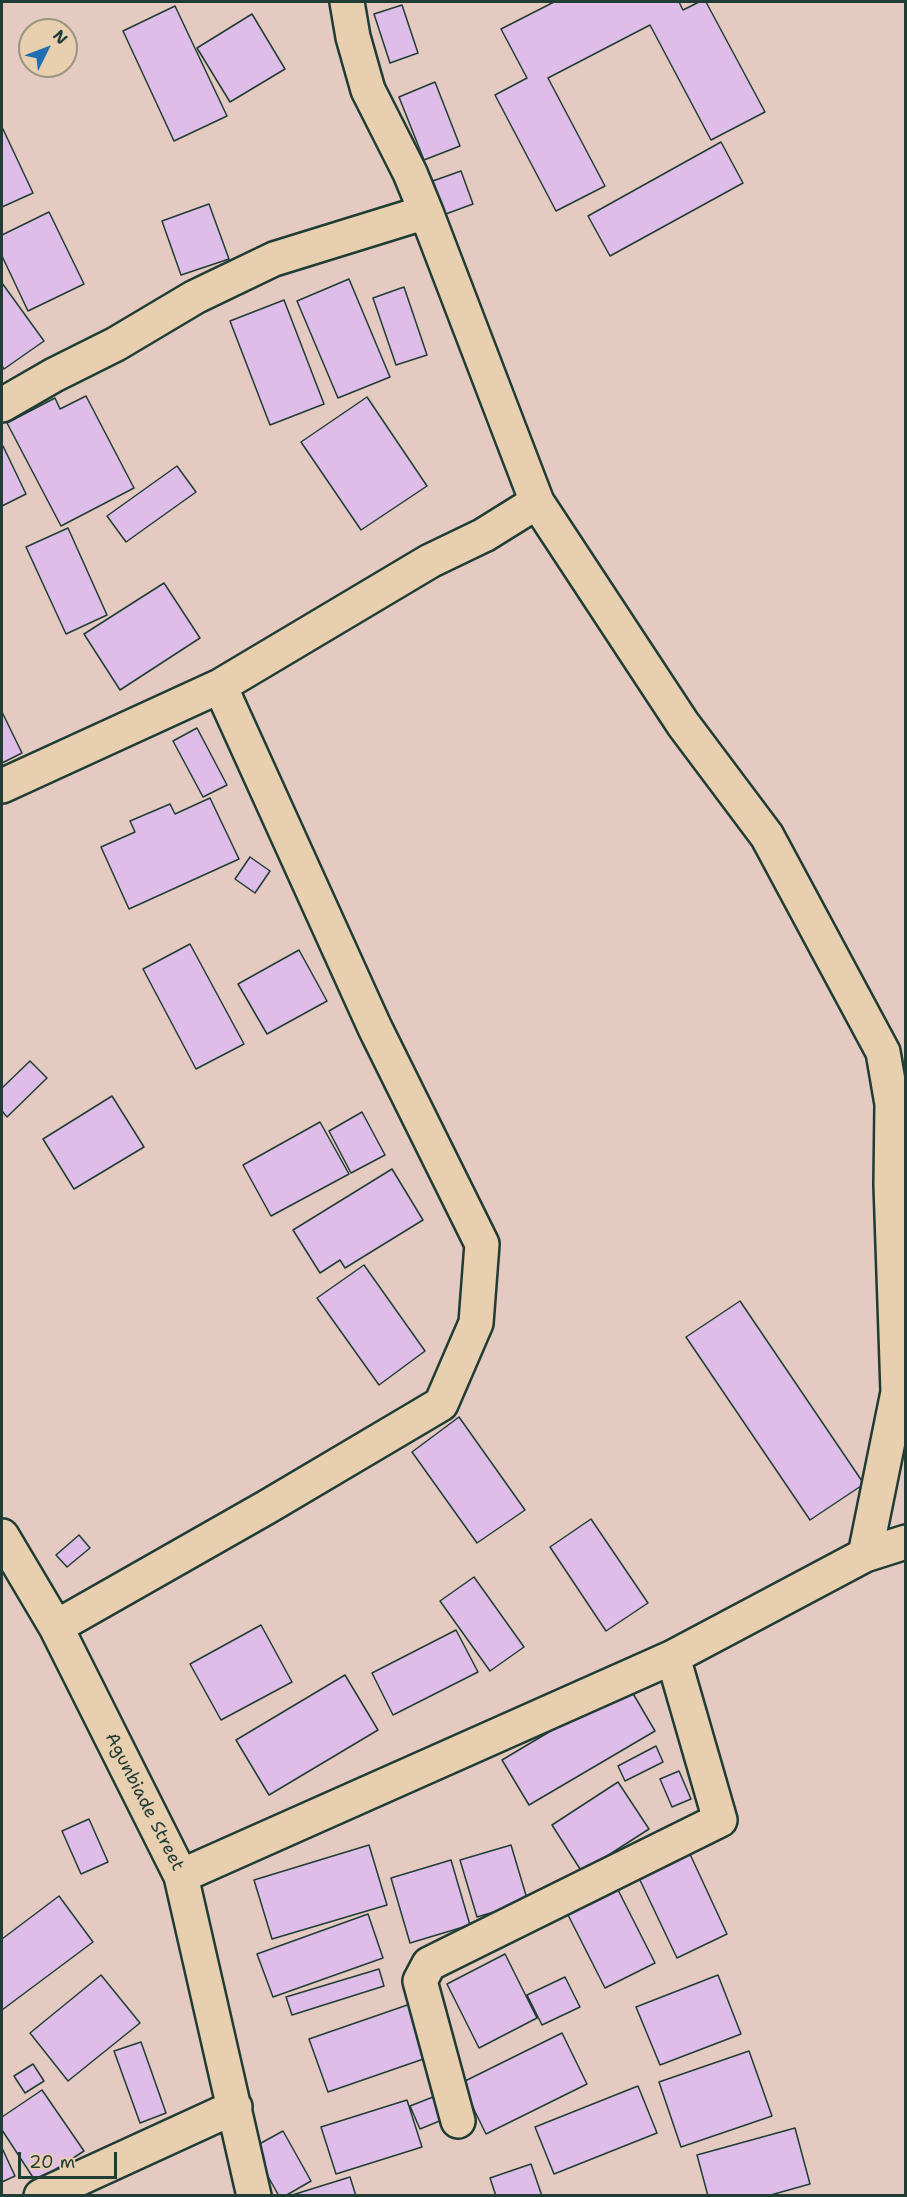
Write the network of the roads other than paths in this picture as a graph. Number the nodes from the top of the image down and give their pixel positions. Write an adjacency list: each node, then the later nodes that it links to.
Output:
1 (347, 2): 2 (street)
2 (426, 212): 3 (street); 4 (street)
3 (2, 405)
4 (537, 502): 5 (street); 9 (street)
5 (220, 686): 6 (street); 10 (street)
6 (2, 786)
7 (2, 1536): 10 (street, Agunbiade Street)
8 (906, 1542): 9 (street)
9 (865, 1556): 11 (street)
10 (56, 1628): 12 (street, Agunbiade Street)
11 (673, 1657): 12 (street); 14 (street)
12 (181, 1876): 13 (street, Agunbiade Street)
13 (235, 2107): 15 (street); 16 (street, Agunbiade Street)
14 (458, 2121)
15 (41, 2196)
16 (254, 2196)

